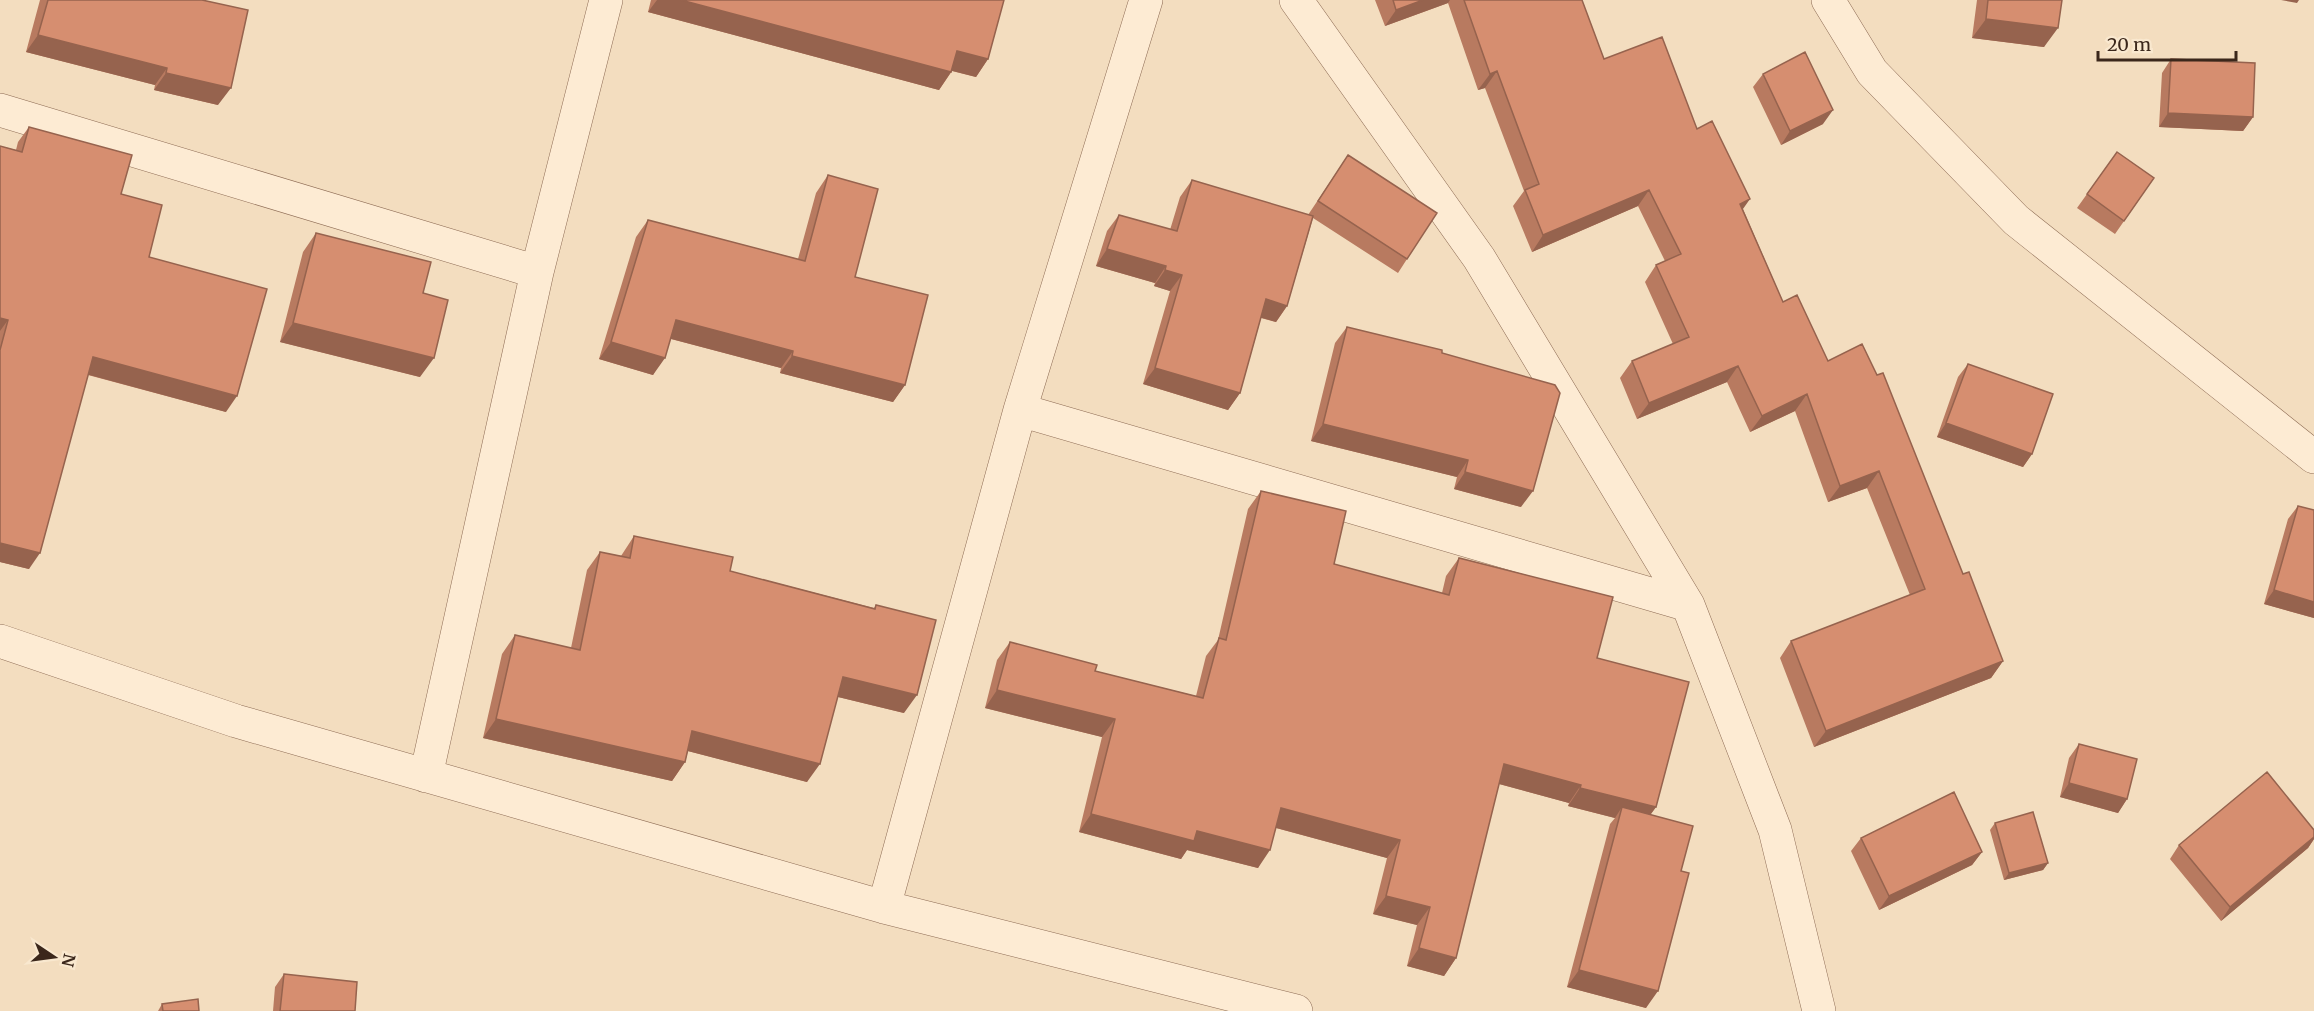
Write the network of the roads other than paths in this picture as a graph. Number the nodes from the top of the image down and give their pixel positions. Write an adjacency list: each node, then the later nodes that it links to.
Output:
1 (606, 0): 6 (street)
2 (1146, 0): 7 (street)
3 (1296, 0): 9 (street)
4 (1828, 0): 8 (street)
5 (0, 110): 6 (street)
6 (537, 273): 11 (street)
7 (1020, 410): 9 (street); 12 (street)
8 (2314, 458)
9 (1689, 605): 14 (street)
10 (0, 641): 11 (street)
11 (426, 776): 12 (street)
12 (884, 907): 13 (street)
13 (1296, 1011)
14 (1820, 1011)

